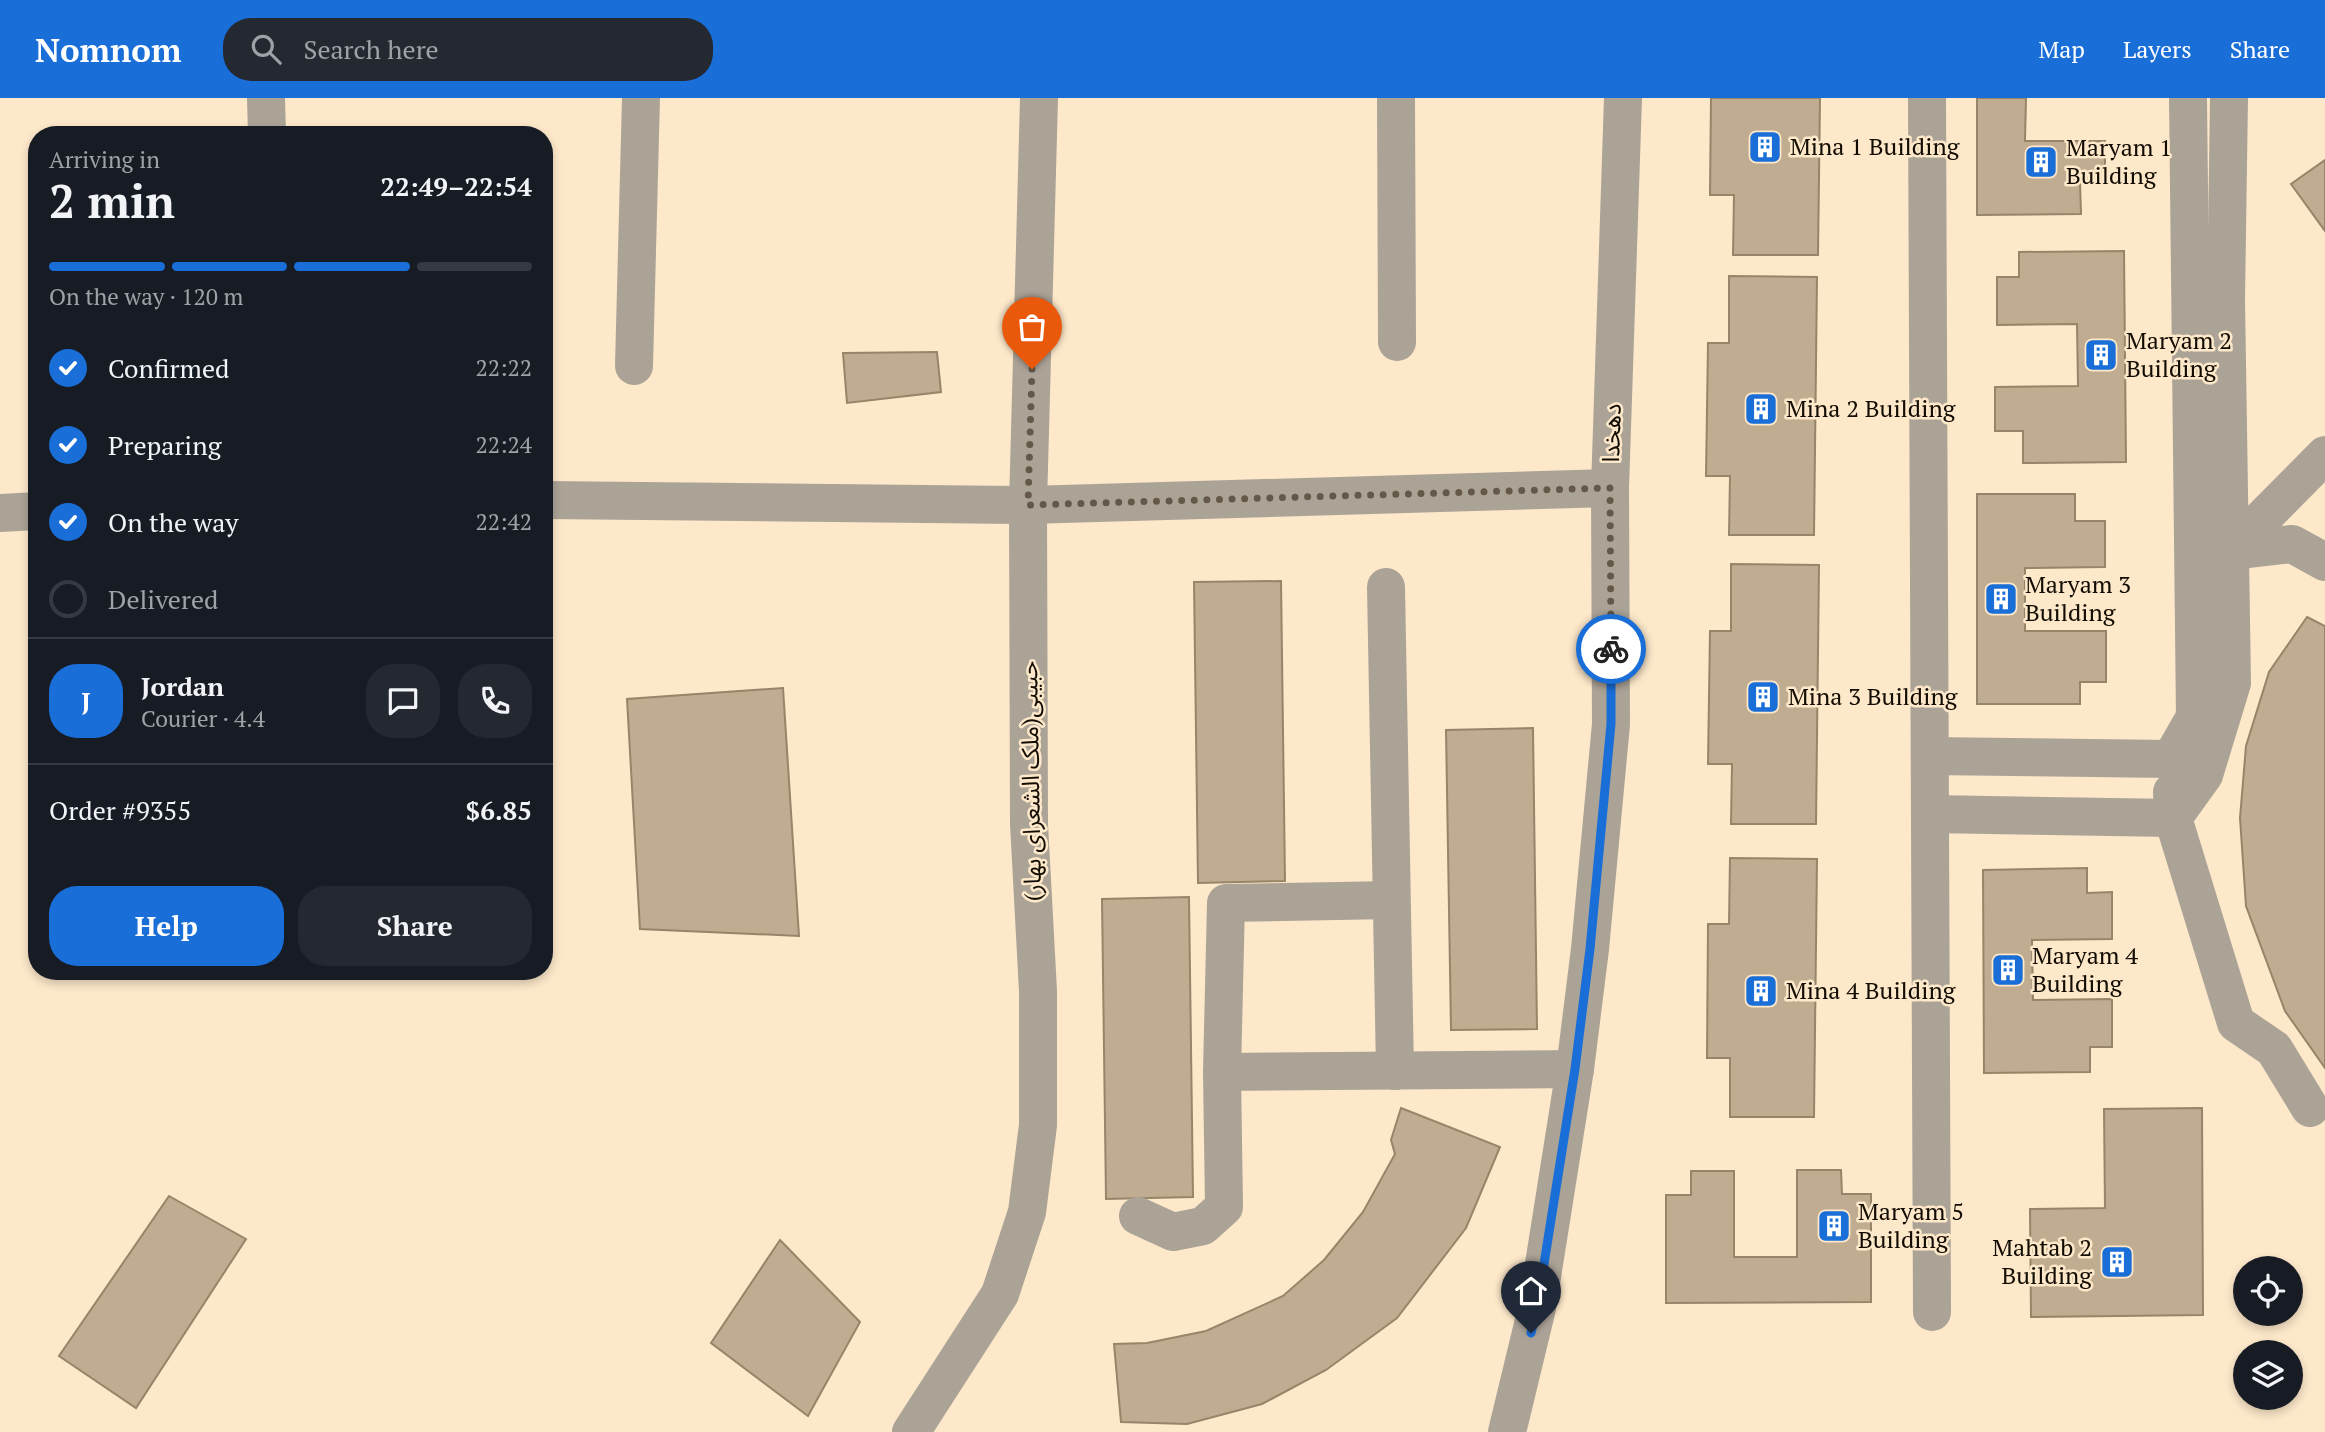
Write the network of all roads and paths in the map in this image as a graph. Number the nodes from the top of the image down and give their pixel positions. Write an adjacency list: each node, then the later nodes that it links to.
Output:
1 (266, 98): 9 (street)
2 (641, 98): 11 (street)
3 (1040, 98): 15 (street, حبیبی(ملک الشعرای بهار))
4 (1396, 98): 10 (street)
5 (1623, 98): 13 (street, دهخدا)
6 (1927, 98): 21 (street)
7 (2188, 98): 18 (street)
8 (2229, 98): 18 (street)
9 (267, 126)
10 (1397, 342)
11 (634, 366)
12 (2325, 455): 18 (street)
13 (1610, 488): 15 (street); 26 (street, دهخدا)
14 (553, 500): 15 (street)
15 (1028, 505): 32 (street, حبیبی(ملک الشعرای بهار))
16 (28, 511): 17 (street)
17 (0, 513)
18 (2212, 553): 19 (street); 22 (street); 24 (street)
19 (2325, 562)
20 (1387, 587): 25 (street)
21 (1930, 756): 22 (street); 23 (street)
22 (2171, 759): 24 (street)
23 (1930, 814): 24 (street); 31 (street)
24 (2173, 818): 29 (street)
25 (1391, 900): 27 (street); 28 (street)
26 (1575, 1069): 27 (street); 33 (street, دهخدا)
27 (1395, 1070): 28 (street)
28 (1222, 1072): 30 (street)
29 (2310, 1108)
30 (1138, 1216)
31 (1932, 1312)
32 (911, 1432)
33 (1507, 1432)

